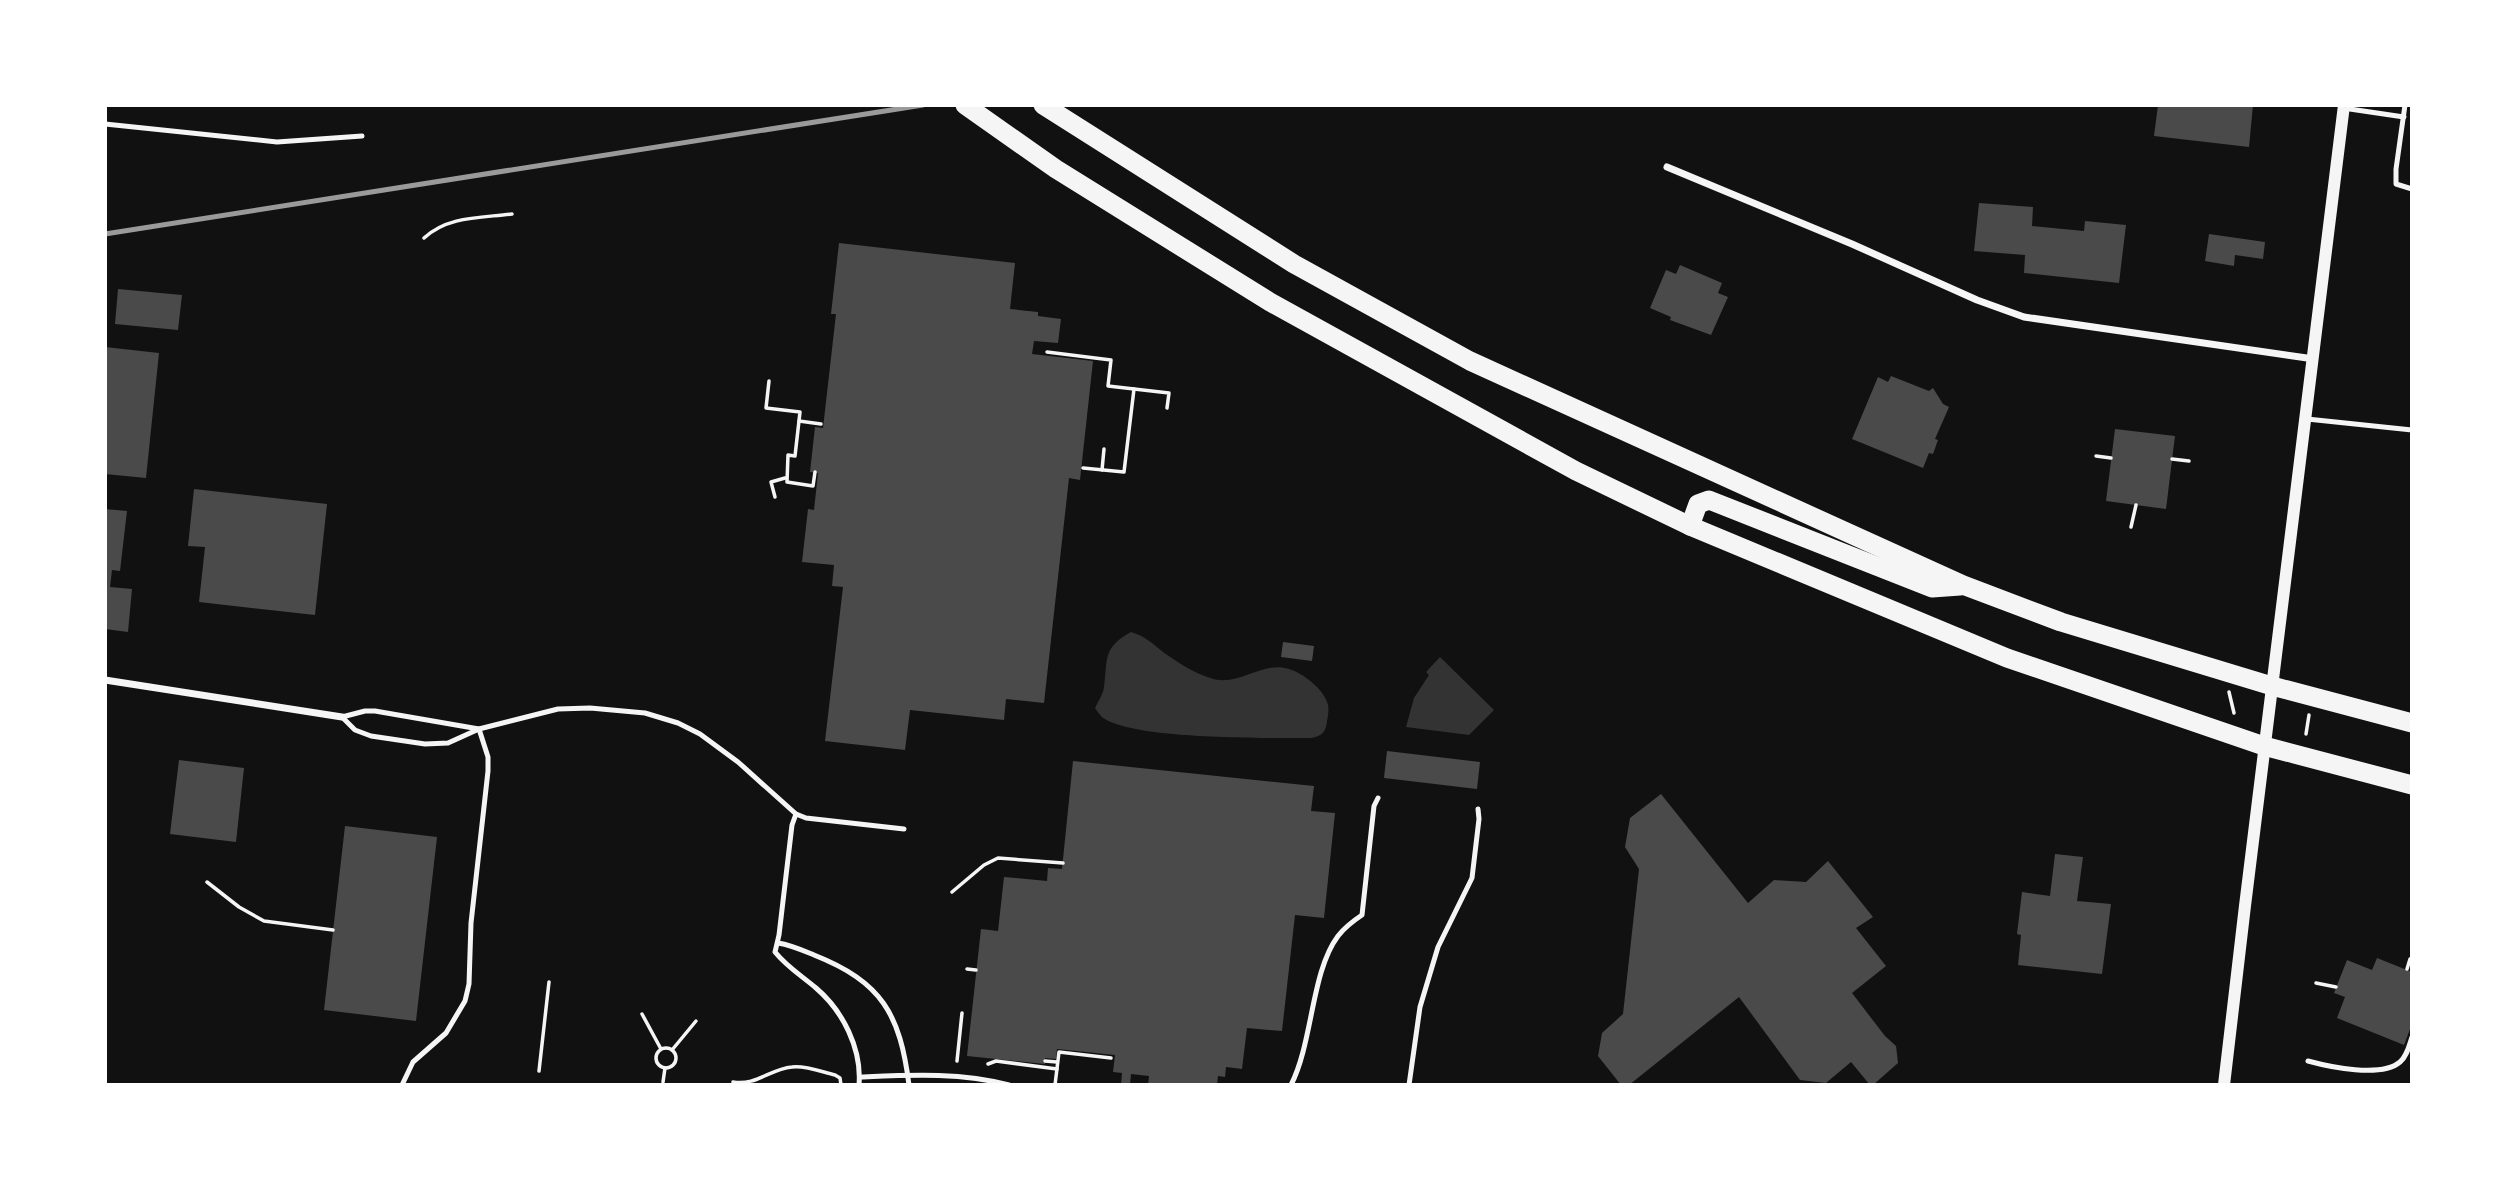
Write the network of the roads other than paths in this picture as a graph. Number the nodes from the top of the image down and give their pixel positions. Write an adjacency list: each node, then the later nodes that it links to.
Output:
1 (965, 105): 13 (highway)
2 (1043, 105): 14 (highway)
3 (2405, 105): 5 (lane)
4 (2343, 107): 5 (lane); 10 (street)
5 (2404, 117): 9 (lane)
6 (105, 124): 7 (lane)
7 (362, 136)
8 (1667, 167): 10 (street)
9 (2412, 189)
10 (2314, 359): 11 (street)
11 (2306, 419): 12 (lane); 16 (street)
12 (2412, 430)
13 (1690, 526): 14 (highway); 20 (highway)
14 (1963, 585): 16 (highway)
15 (105, 680): 17 (street)
16 (2272, 686): 18 (highway); 20 (street)
17 (342, 718): 19 (lane); 19 (lane)
18 (2412, 723)
19 (479, 729): 24 (lane); 31 (lane)
20 (2264, 747): 21 (highway); 37 (street)
21 (2412, 785)
22 (1378, 798): 35 (lane)
23 (1478, 809): 36 (lane)
24 (796, 814): 25 (lane); 26 (lane)
25 (904, 829)
26 (778, 943): 29 (lane); 30 (lane)
27 (2412, 1037): 28 (lane)
28 (2308, 1060)
29 (908, 1075): 30 (lane); 33 (lane); 34 (lane)
30 (860, 1077): 32 (lane)
31 (402, 1085)
32 (859, 1085)
33 (909, 1085)
34 (1009, 1085)
35 (1291, 1085)
36 (1409, 1085)
37 (2224, 1085)

